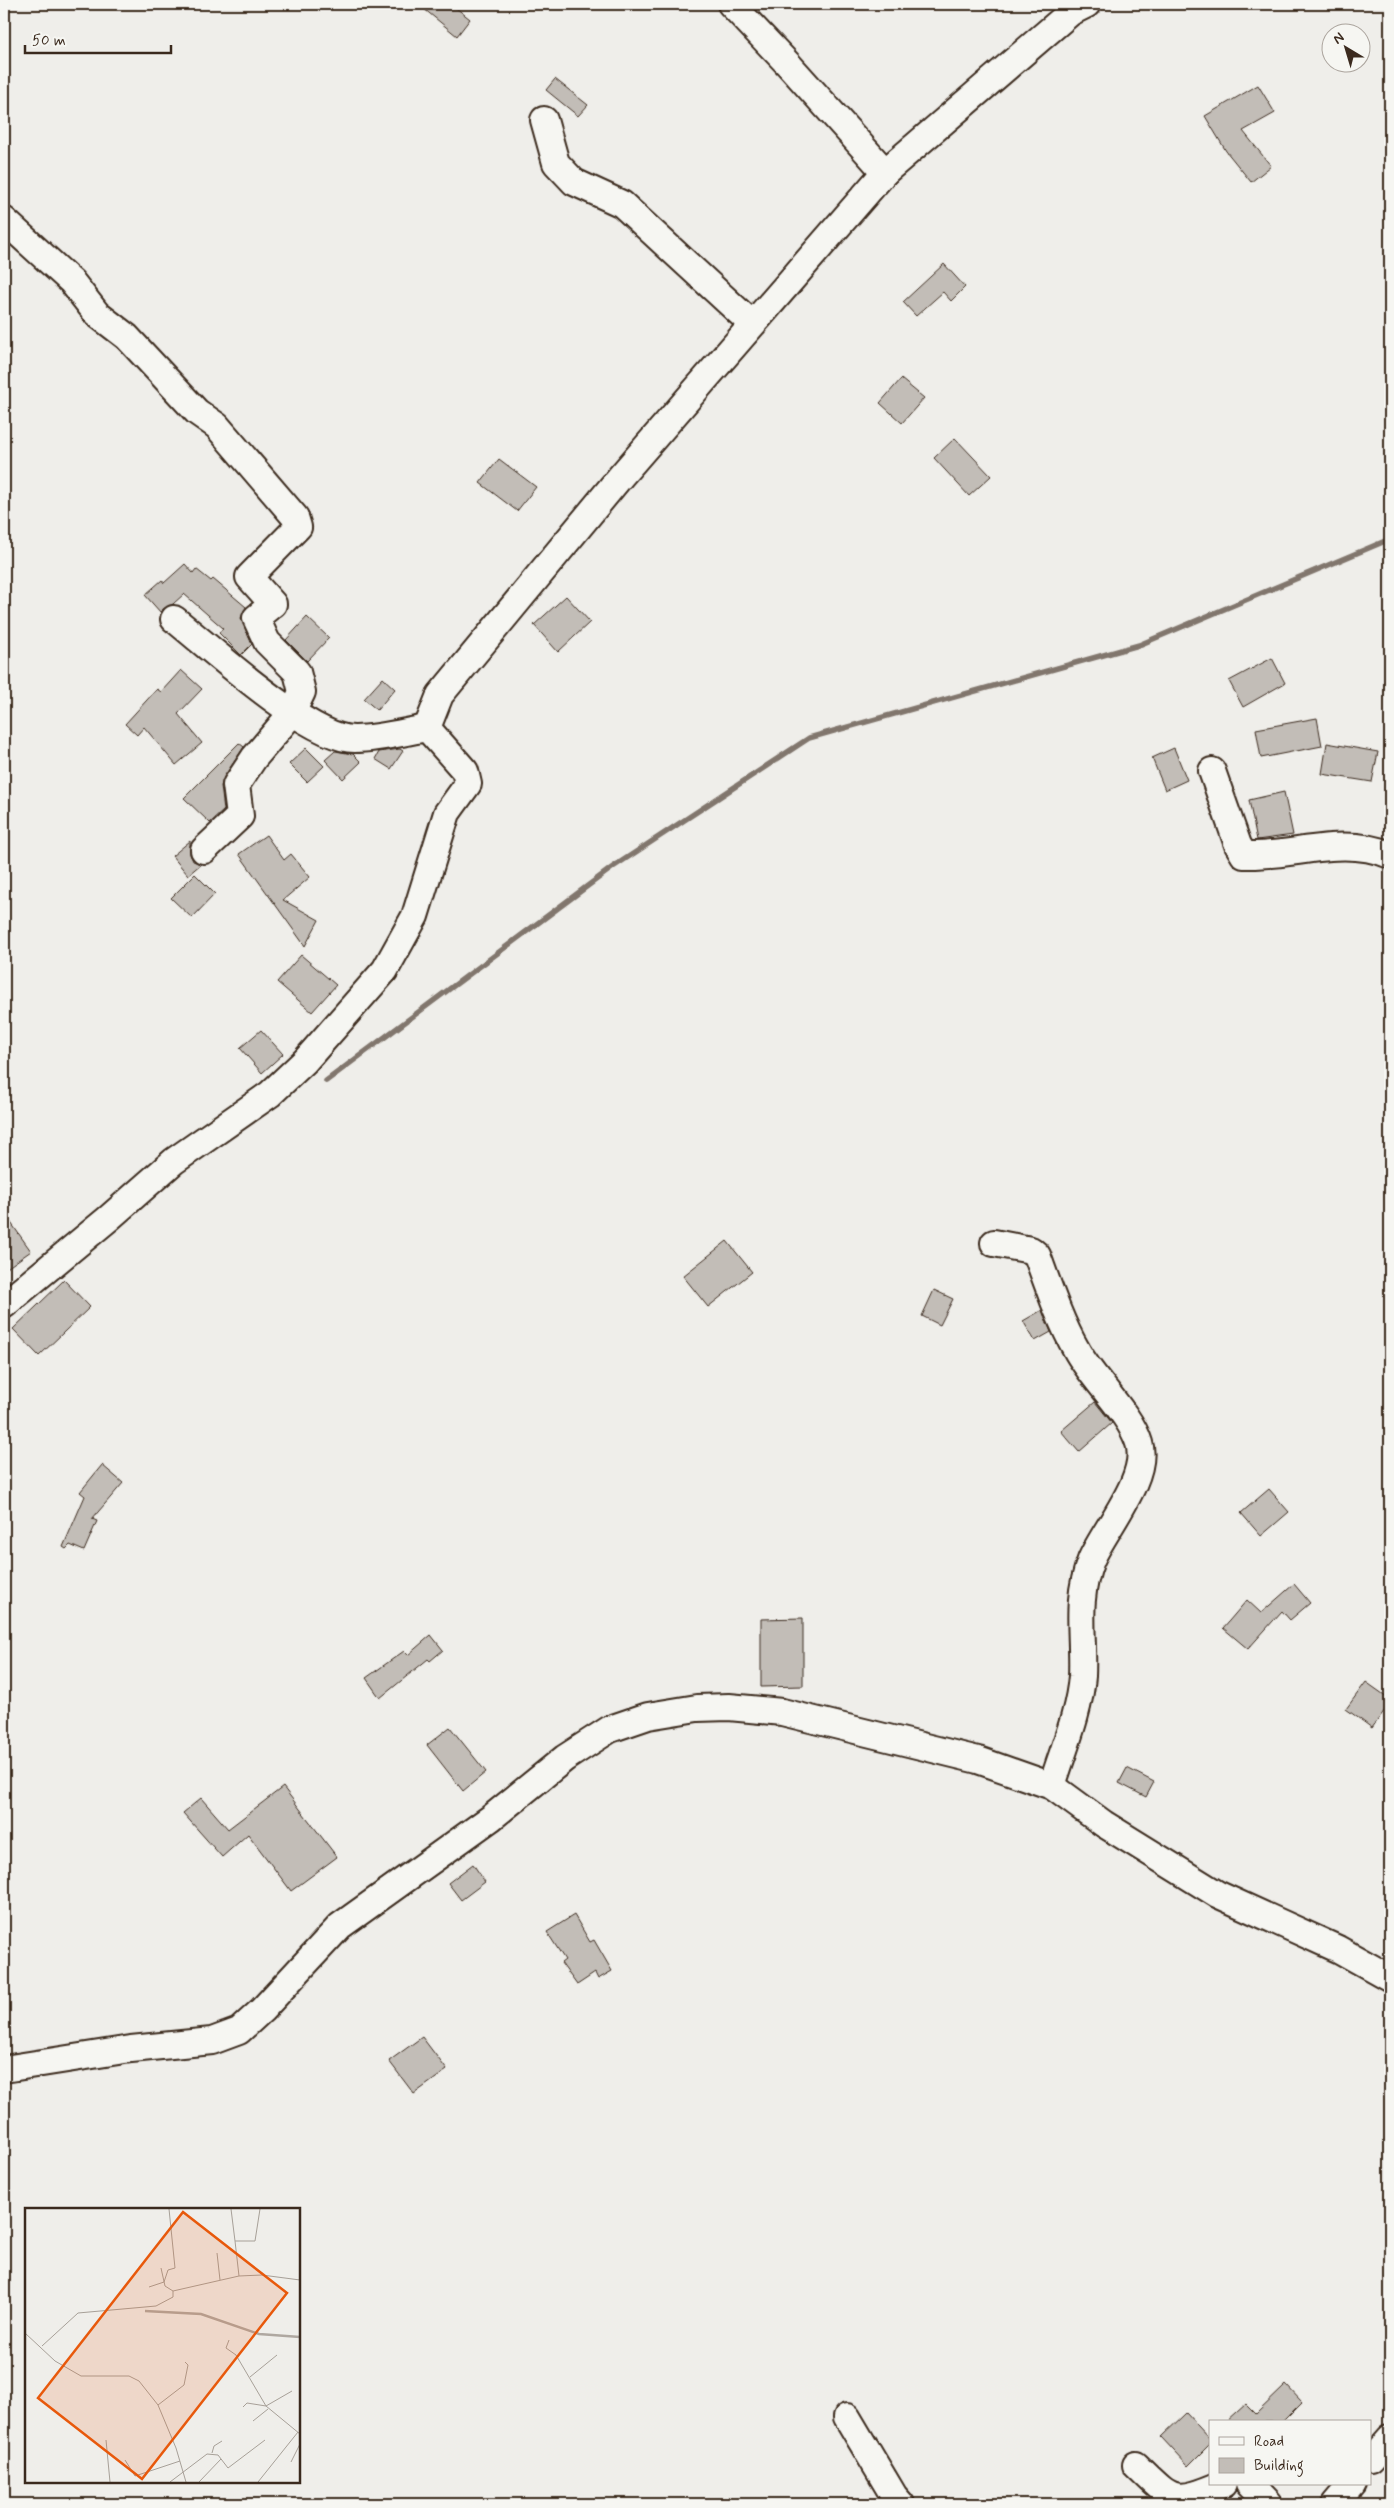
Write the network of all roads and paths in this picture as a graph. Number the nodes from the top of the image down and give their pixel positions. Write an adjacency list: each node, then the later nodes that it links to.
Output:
1 (731, 4): 4 (street)
2 (1087, 4): 4 (street)
3 (544, 120): 6 (street)
4 (885, 172): 6 (street)
5 (4, 220): 8 (street)
6 (751, 323): 9 (street)
7 (174, 619): 8 (street)
8 (292, 713): 9 (street); 11 (street)
9 (427, 728): 14 (street)
10 (1212, 771): 12 (street)
11 (204, 850)
12 (1390, 855)
13 (994, 1242): 15 (street)
14 (4, 1305)
15 (1052, 1786): 16 (street); 17 (street)
16 (1390, 1978)
17 (4, 2069)
18 (847, 2417): 25 (street)
19 (1390, 2438): 20 (street)
20 (1372, 2459)
21 (1136, 2464): 22 (street)
22 (1218, 2486)
23 (1251, 2486): 26 (street)
24 (1350, 2486): 27 (street)
25 (901, 2504)
26 (1268, 2504)
27 (1336, 2504)

